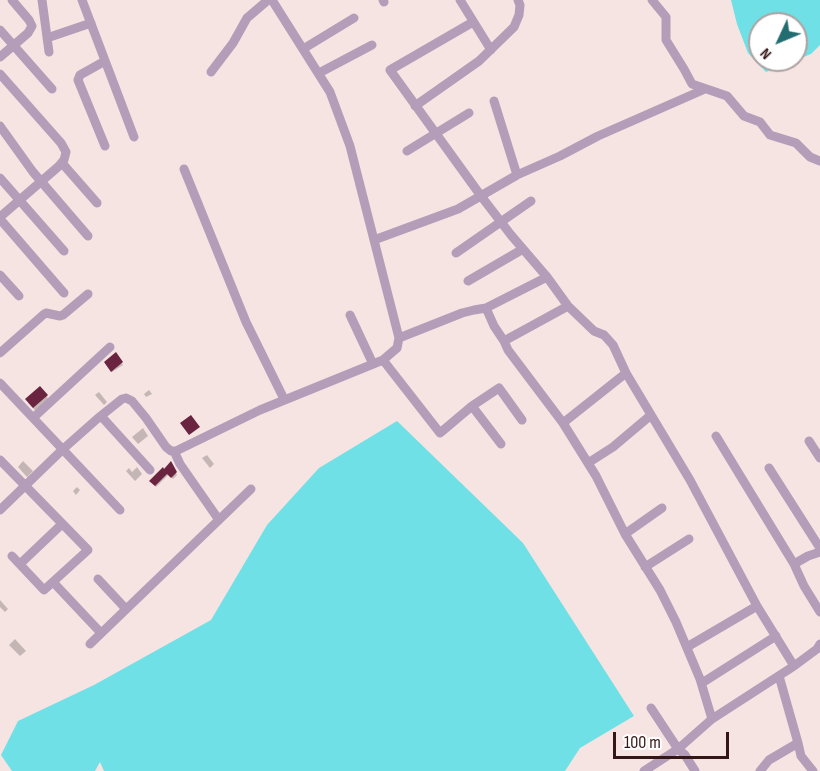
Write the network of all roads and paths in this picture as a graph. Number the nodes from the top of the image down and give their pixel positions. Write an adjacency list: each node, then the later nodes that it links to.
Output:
1 (12, 0): 14 (street)
2 (42, 0): 12 (street)
3 (82, 0): 10 (street)
4 (270, 0): 15 (street); 20 (street)
5 (460, 0): 9 (street)
6 (518, 0): 16 (street)
7 (652, 0): 24 (street)
8 (354, 18): 15 (street)
9 (473, 22): 16 (street); 26 (street)
10 (91, 23): 12 (street); 19 (street)
11 (0, 30): 14 (street)
12 (47, 38): 17 (street)
13 (372, 45): 21 (street)
14 (14, 46): 18 (street); 23 (street)
15 (303, 49): 21 (street)
16 (491, 50): 26 (street)
17 (49, 52)
18 (0, 57)
19 (105, 61): 30 (street); 31 (street)
20 (211, 72)
21 (319, 73): 46 (street)
22 (0, 74): 34 (street)
23 (52, 89)
24 (705, 89): 33 (street); 36 (street)
25 (494, 101): 36 (street)
26 (415, 106): 29 (street)
27 (469, 113): 29 (street)
28 (0, 126): 38 (street)
29 (436, 133): 32 (street); 39 (street)
30 (134, 137)
31 (105, 146)
32 (407, 151)
33 (820, 161)
34 (62, 163): 38 (street); 42 (street)
35 (184, 169): 67 (street)
36 (517, 175): 39 (street)
37 (0, 178): 40 (street)
38 (41, 182): 40 (street); 45 (street)
39 (481, 196): 44 (street); 46 (street)
40 (20, 200): 43 (street); 48 (street)
41 (531, 201): 44 (street)
42 (97, 203)
43 (0, 218): 53 (street)
44 (501, 222): 47 (street); 49 (street)
45 (88, 236)
46 (374, 240): 59 (street)
47 (523, 249): 51 (street); 52 (street)
48 (64, 251)
49 (456, 253)
50 (0, 275): 55 (street)
51 (547, 277): 56 (street); 57 (street)
52 (468, 281)
53 (64, 294)
54 (88, 294): 62 (street)
55 (19, 296)
56 (568, 306): 60 (street); 65 (street)
57 (486, 308): 59 (street); 60 (street)
58 (350, 315): 64 (street)
59 (399, 338): 63 (street)
60 (504, 342): 73 (street)
61 (110, 347): 71 (street)
62 (0, 353)
63 (383, 360): 64 (street); 68 (street)
64 (373, 364): 67 (street)
65 (626, 373): 69 (street); 73 (street)
66 (0, 383): 71 (street)
67 (284, 399): 78 (street)
68 (472, 406): 72 (street); 76 (street)
69 (651, 415): 81 (street); 100 (street)
70 (101, 416): 77 (street); 78 (street); 83 (street)
71 (33, 418): 77 (street)
72 (522, 420)
73 (563, 423): 81 (street)
74 (716, 436): 96 (street)
75 (809, 441): 79 (street)
76 (501, 444)
77 (62, 450): 84 (street); 88 (street)
78 (174, 452): 89 (street)
79 (820, 458)
80 (0, 460): 84 (street)
81 (588, 463): 91 (street)
82 (769, 468): 93 (street)
83 (150, 470)
84 (24, 486): 87 (street); 90 (street)
85 (251, 489): 89 (street)
86 (662, 508): 91 (street)
87 (0, 510)
88 (120, 510)
89 (219, 520): 101 (street)
90 (62, 524): 95 (street); 99 (street)
91 (625, 534): 97 (street)
92 (689, 539): 97 (street)
93 (820, 550): 96 (street)
94 (12, 556): 95 (street)
95 (20, 564): 99 (street)
96 (794, 564): 102 (street)
97 (645, 567): 107 (street)
98 (98, 579): 101 (street)
99 (53, 582): 103 (street)
100 (757, 606): 104 (street); 107 (street)
101 (126, 609): 103 (street)
102 (820, 612)
103 (101, 633): 105 (street)
104 (776, 636): 108 (street); 110 (street)
105 (90, 644)
106 (820, 644): 108 (street)
107 (687, 647): 110 (street)
108 (794, 666): 109 (street)
109 (778, 676): 112 (street); 113 (street)
110 (702, 683): 112 (street)
111 (651, 708): 114 (street)
112 (712, 719): 114 (street)
113 (798, 742): 117 (street); 118 (street)
114 (678, 749): 115 (street); 116 (street)
115 (644, 771)
116 (695, 771)
117 (760, 771)
118 (813, 771)

